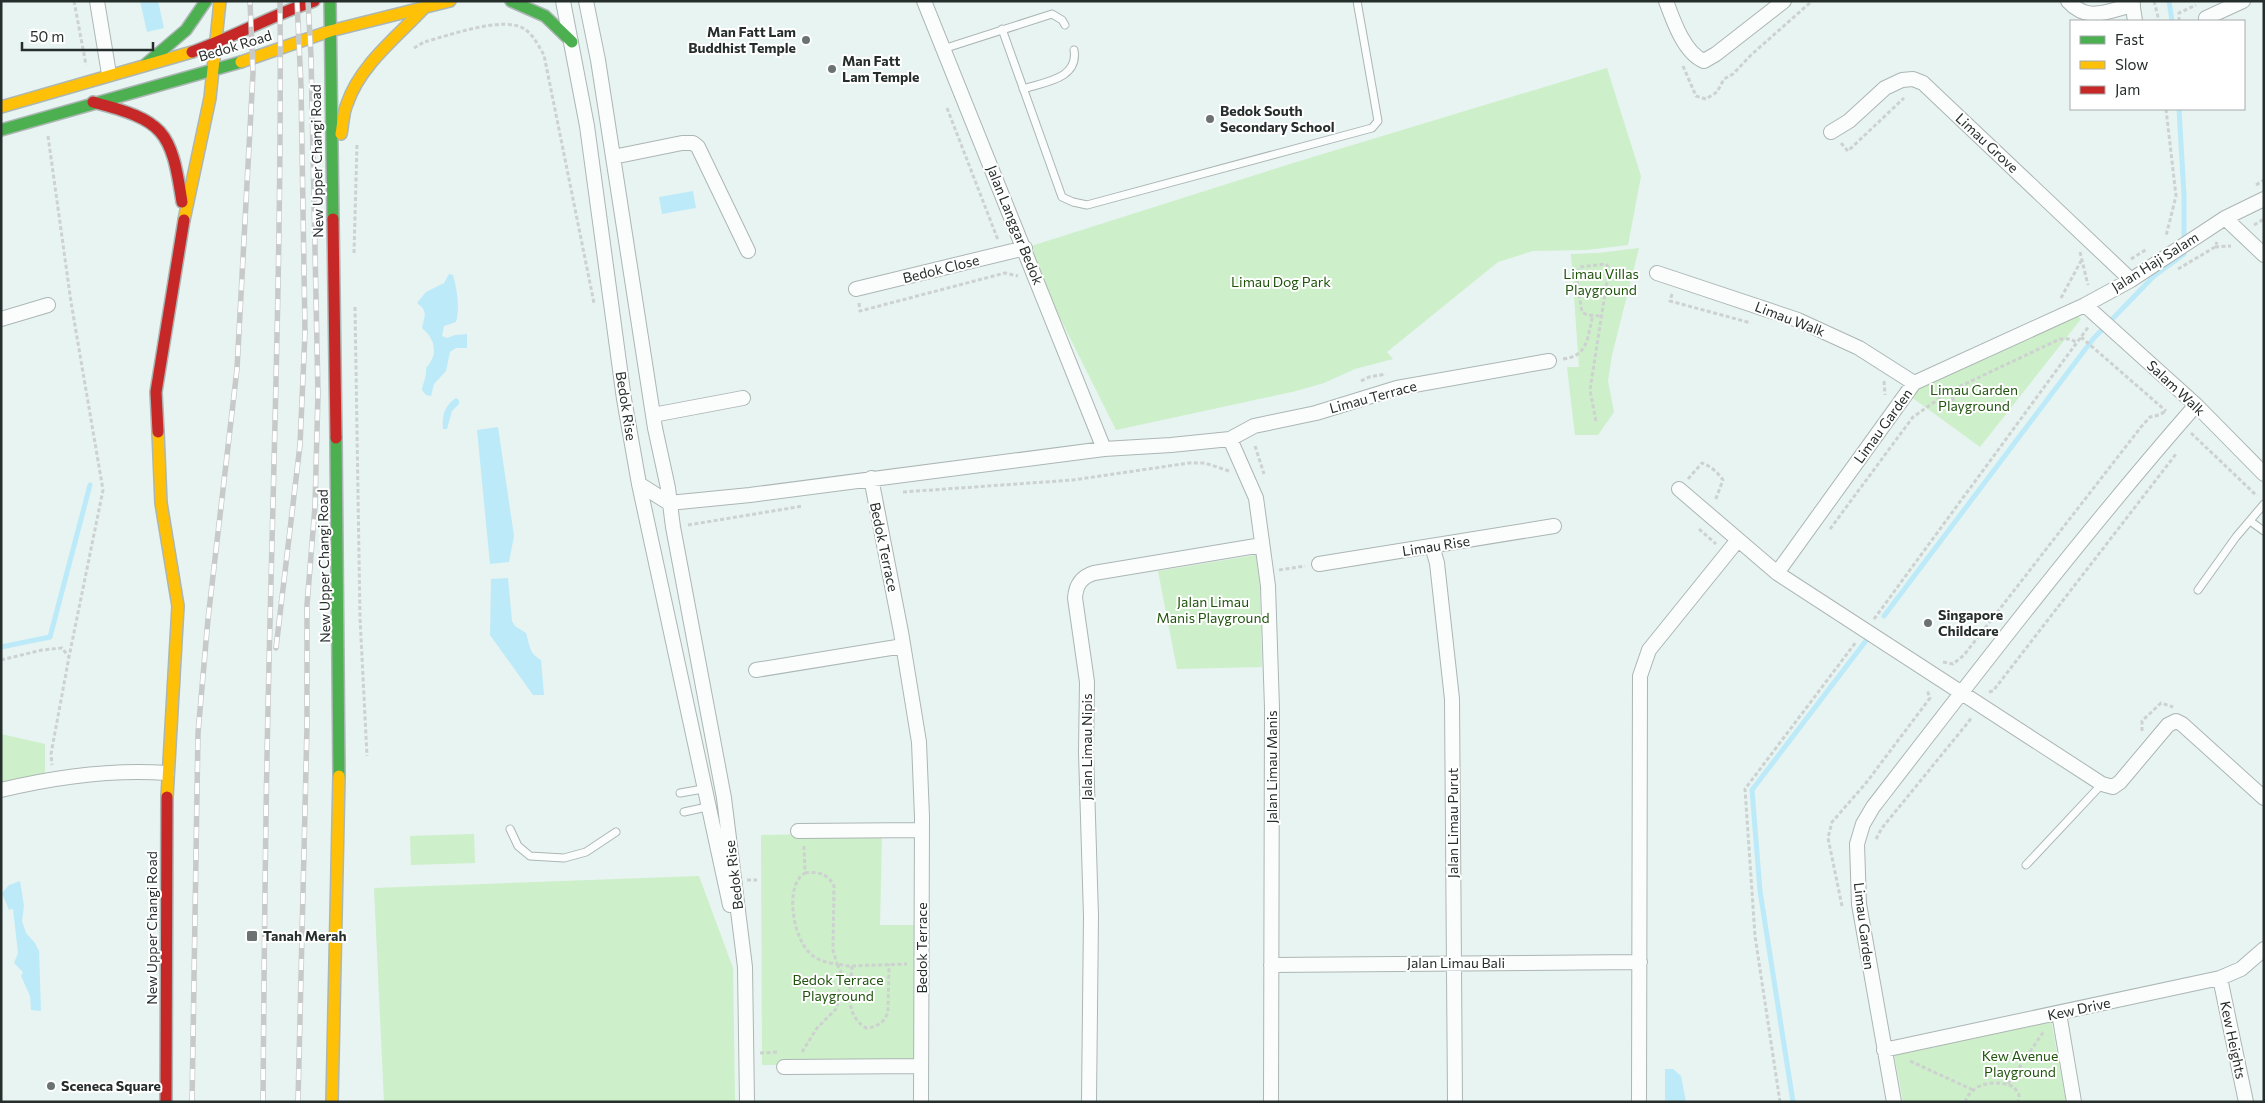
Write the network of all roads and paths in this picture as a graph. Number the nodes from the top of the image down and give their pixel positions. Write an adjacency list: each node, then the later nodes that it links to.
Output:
1 (74, 1): 35 (path)
2 (97, 1): 37 (street)
3 (206, 1): 34 (main road)
4 (220, 1): 30 (main road, New Upper Changi Road)
5 (314, 1): 30 (main road, Bedok Road)
6 (330, 1): 28 (main road, New Upper Changi Road)
7 (450, 1): 21 (main road, Bedok Road)
8 (511, 1): 29 (main road)
9 (562, 1): 29 (street, Bedok Rise)
10 (586, 1): 49 (street, Bedok Rise)
11 (924, 1): 31 (street, Jalan Langgar Bedok)
12 (1356, 1): 38 (lane)
13 (1666, 1): 14 (street)
14 (1784, 1)
15 (1812, 1): 40 (path)
16 (2068, 1): 19 (street)
17 (2154, 1): 24 (path)
18 (2243, 1): 22 (street)
19 (2132, 3): 23 (street)
20 (2197, 5): 25 (path)
21 (424, 8): 28 (main road, Bedok Road); 50 (main road)
22 (2206, 18)
23 (2135, 20)
24 (2158, 20)
25 (2179, 20)
26 (1065, 25): 27 (lane)
27 (1002, 29): 31 (lane); 38 (lane)
28 (330, 30): 36 (main road, Bedok Road); 50 (main road, New Upper Changi Road)
29 (572, 42): 101 (street, Bedok Rise)
30 (216, 43): 34 (main road, Bedok Road); 36 (main road, New Upper Changi Road)
31 (943, 49): 59 (street, Jalan Langgar Bedok)
32 (410, 50): 75 (path)
33 (1074, 50): 38 (lane)
34 (146, 64): 37 (main road, Bedok Road)
35 (87, 70)
36 (214, 71): 41 (main road, Bedok Road); 52 (main road, New Upper Changi Road)
37 (109, 74): 42 (main road, Bedok Road)
38 (1023, 89)
39 (1906, 95): 46 (path)
40 (1696, 96)
41 (93, 102): 45 (main road, Bedok Road); 52 (main road)
42 (1, 107)
43 (947, 108): 57 (path)
44 (2166, 110): 56 (path)
45 (1, 130)
46 (1831, 132): 66 (street, Limau Grove)
47 (358, 135): 61 (path)
48 (48, 136): 126 (path)
49 (613, 157): 60 (street); 91 (street, Bedok Rise)
50 (332, 176): 178 (main road, New Upper Changi Road)
51 (2264, 199): 53 (street, Jalan Haji Salam)
52 (184, 217): 134 (main road, New Upper Changi Road)
53 (2225, 218): 55 (street); 66 (street, Jalan Haji Salam)
54 (2264, 220): 55 (path)
55 (2239, 232): 62 (street); 64 (path)
56 (2166, 236)
57 (996, 239)
58 (2076, 243): 63 (path)
59 (1025, 248): 69 (street, Bedok Close); 96 (street, Jalan Langgar Bedok)
60 (748, 251)
61 (354, 254)
62 (2264, 255)
63 (2082, 261): 68 (path); 70 (path)
64 (2175, 271)
65 (1657, 273): 84 (street, Limau Walk)
66 (2131, 280): 73 (street, Jalan Haji Salam)
67 (1022, 285): 69 (path)
68 (2088, 285)
69 (856, 290)
70 (2061, 298)
71 (355, 302): 133 (path)
72 (48, 305): 79 (street)
73 (2085, 305): 78 (street, Salam Walk); 84 (street, Limau Garden)
74 (1689, 306): 80 (path)
75 (595, 310)
76 (1593, 315): 77 (path); 77 (path); 82 (path)
77 (1601, 316): 92 (path)
78 (2097, 316): 81 (path); 89 (street, Salam Walk)
79 (1, 319)
80 (1741, 320)
81 (2077, 343): 85 (path); 121 (path)
82 (1549, 361): 95 (street, Limau Terrace)
83 (1884, 379): 87 (path)
84 (1914, 383): 118 (street, Limau Garden)
85 (1950, 391): 88 (path); 111 (path)
86 (743, 398): 91 (street, Bedok Rise)
87 (1883, 399)
88 (1955, 404)
89 (2196, 405): 99 (street, Salam Walk); 131 (street, Limau Garden)
90 (2166, 411): 127 (path)
91 (653, 415): 104 (street, Bedok Rise)
92 (1596, 420)
93 (2188, 431): 94 (path)
94 (2184, 435)
95 (1230, 438): 96 (street); 114 (street, Jalan Limau Manis)
96 (1104, 449): 100 (street)
97 (2177, 452): 132 (path)
98 (1231, 472): 103 (path)
99 (2264, 474)
100 (871, 478): 103 (street, Bedok Terrace); 104 (street)
101 (639, 484): 104 (street); 138 (street, Bedok Rise)
102 (1679, 489): 107 (path); 113 (street)
103 (873, 494): 125 (street, Bedok Terrace)
104 (669, 503): 110 (street, Bedok Rise)
105 (2264, 504): 108 (lane)
106 (804, 505): 110 (path)
107 (1718, 507)
108 (2250, 521): 112 (lane); 119 (lane)
109 (1554, 526): 115 (street, Limau Rise)
110 (673, 527): 137 (street, Bedok Rise)
111 (1829, 531)
112 (2264, 532)
113 (1737, 541): 118 (street); 157 (street)
114 (1262, 545): 117 (street, Jalan Limau Manis); 181 (street, Jalan Limau Nipis)
115 (1432, 546): 116 (street, Limau Rise); 158 (street, Jalan Limau Purut)
116 (1314, 565): 117 (path)
117 (1266, 572): 162 (street, Jalan Limau Manis)
118 (1777, 573): 123 (street)
119 (2198, 590)
120 (1868, 613): 121 (path)
121 (1875, 618): 122 (path); 123 (path)
122 (1882, 623)
123 (1865, 630): 131 (street)
124 (1850, 635): 185 (path)
125 (903, 646): 129 (street); 145 (street, Bedok Terrace)
126 (69, 657): 128 (path); 135 (path)
127 (1934, 659)
128 (1, 660)
129 (756, 670)
130 (1924, 687): 154 (path)
131 (1961, 692): 132 (street); 169 (street, Limau Garden)
132 (1978, 703): 136 (street); 149 (path)
133 (367, 756)
134 (167, 773): 135 (street); 177 (main road, New Upper Changi Road)
135 (64, 778): 139 (street)
136 (2102, 784): 141 (street); 150 (lane)
137 (722, 785): 142 (street); 163 (street, Bedok Rise)
138 (703, 789): 140 (lane); 142 (street, Bedok Rise)
139 (1, 790)
140 (680, 793)
141 (2264, 798)
142 (707, 808): 143 (lane); 163 (street, Bedok Rise)
143 (684, 812)
144 (510, 829): 146 (lane)
145 (922, 830): 147 (street); 161 (street, Bedok Terrace)
146 (616, 832)
147 (798, 832)
148 (804, 844): 151 (path)
149 (1873, 845)
150 (2026, 865)
151 (805, 872): 159 (path); 159 (path)
152 (747, 880): 153 (path)
153 (757, 880)
154 (1844, 912)
155 (2264, 949): 166 (street, Kew Drive)
156 (908, 955): 161 (path)
157 (1640, 962): 158 (street, Jalan Limau Bali); 184 (street)
158 (1454, 963): 162 (street, Jalan Limau Bali); 183 (street, Jalan Limau Purut)
159 (837, 964): 164 (path); 174 (path)
160 (889, 964): 161 (path); 164 (path); 164 (path)
161 (915, 964): 165 (path); 172 (street, Bedok Terrace)
162 (1271, 965): 182 (street, Jalan Limau Manis)
163 (745, 966): 179 (street, Bedok Rise)
164 (852, 966)
165 (908, 974)
166 (2220, 978): 167 (street, Kew Drive); 190 (street, Kew Heights)
167 (2059, 1013): 169 (street, Kew Drive); 189 (street)
168 (2047, 1027): 175 (path)
169 (1888, 1049): 176 (path); 186 (street, Limau Garden)
170 (784, 1052): 171 (path)
171 (757, 1053)
172 (921, 1066): 174 (street); 180 (street, Bedok Terrace)
173 (784, 1067): 174 (street)
174 (802, 1067)
175 (2008, 1084): 176 (path); 188 (path)
176 (1973, 1090): 187 (path)
177 (166, 1102)
178 (332, 1102)
179 (747, 1102)
180 (921, 1102)
181 (1090, 1102)
182 (1271, 1102)
183 (1455, 1102)
184 (1639, 1102)
185 (1780, 1102)
186 (1894, 1102)
187 (1966, 1102)
188 (2018, 1102)
189 (2074, 1102)
190 (2246, 1102)

